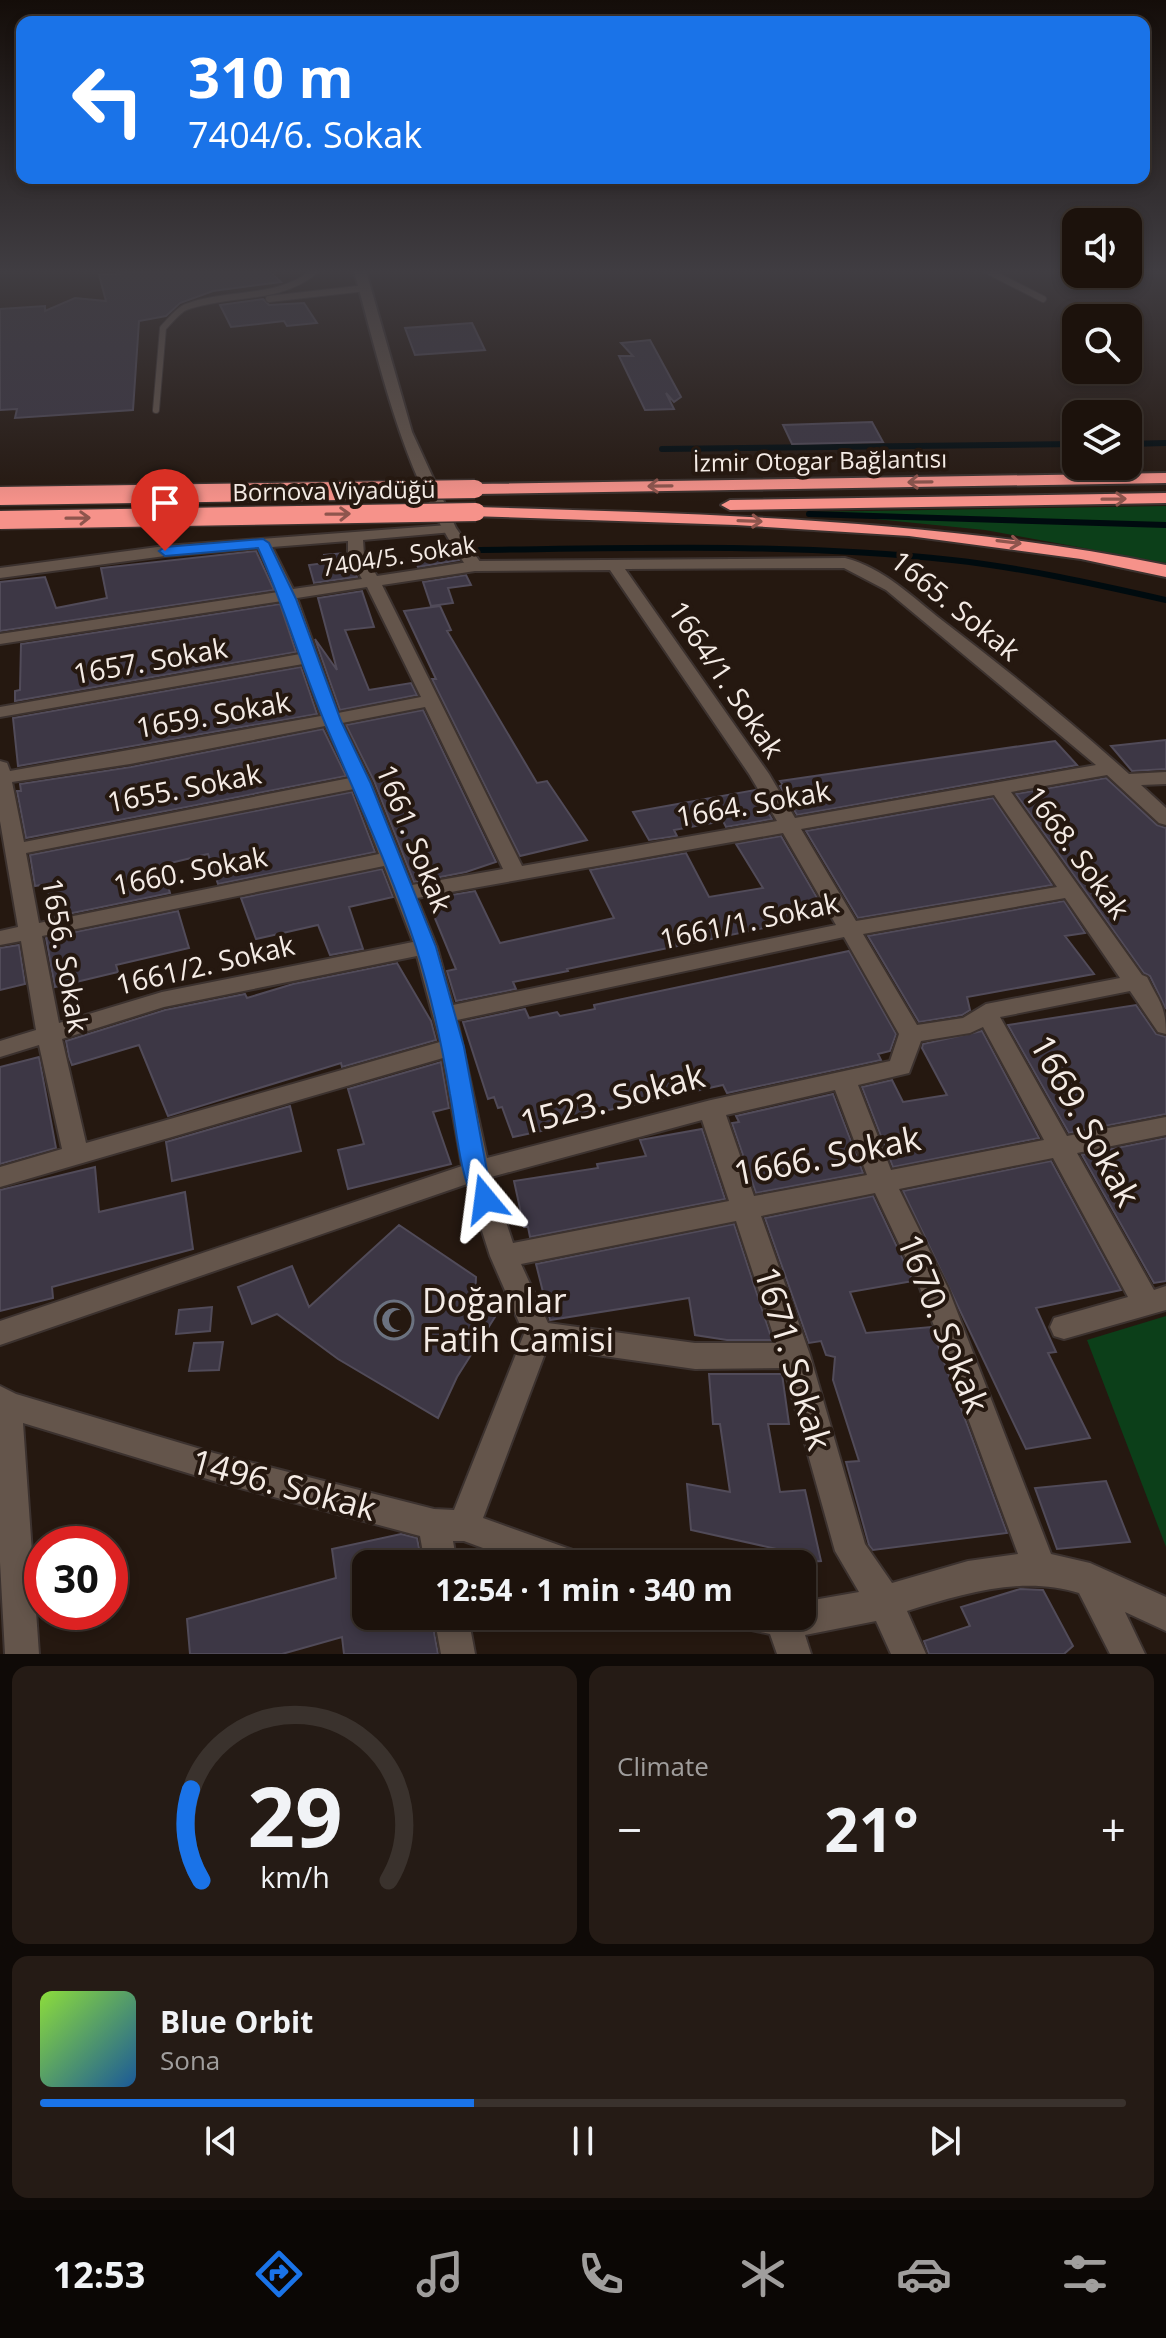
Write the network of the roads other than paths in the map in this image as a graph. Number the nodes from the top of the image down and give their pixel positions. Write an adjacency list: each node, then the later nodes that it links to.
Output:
1 (161, 348): 3 (lane)
2 (382, 348): 9 (street)
3 (156, 410)
4 (1166, 478): 5 (highway, İzmir Otogar Bağlantısı, one-way to 5, bridge)
5 (0, 496)
6 (1166, 498): 7 (highway, İzmir Otogar Bağlantısı, one-way to 6)
7 (476, 512): 8 (highway, Bornova Viyadüğü, one-way to 7, bridge); 14 (highway, one-way to 14)
8 (0, 520)
9 (448, 529): 10 (street); 13 (street)
10 (355, 536): 11 (street); 16 (street)
11 (263, 543): 15 (street); 17 (street, 1661. Sokak)
12 (614, 564): 13 (street, 7404/5. Sokak); 24 (street, 1665. Sokak); 29 (street, 1664/1. Sokak)
13 (475, 566): 16 (street, 7404/5. Sokak)
14 (1166, 571)
15 (0, 573)
16 (373, 583): 17 (street, 7404/5. Sokak); 20 (street)
17 (288, 596): 18 (street, 7404/5. Sokak); 19 (street, 1661. Sokak)
18 (0, 639)
19 (309, 658): 21 (street, 1657. Sokak); 22 (street, 1661. Sokak)
20 (432, 700): 22 (street, 1659. Sokak); 32 (street)
21 (0, 712)
22 (332, 721): 23 (street, 1659. Sokak); 26 (street, 1661. Sokak)
23 (1, 772): 30 (street, 1656. Sokak)
24 (1116, 774): 25 (street, 1664. Sokak); 27 (street, 1664. Sokak); 28 (street, 1665. Sokak)
25 (1166, 778)
26 (361, 782): 30 (street, 1655. Sokak); 31 (street, 1661. Sokak)
27 (1000, 790): 29 (street, 1664. Sokak); 33 (street, 1668. Sokak)
28 (1166, 819)
29 (786, 826): 32 (street, 1664. Sokak); 35 (street, 1664/1. Sokak)
30 (9, 843): 36 (street, 1656. Sokak)
31 (391, 858): 34 (street, 1661. Sokak); 36 (street, 1660. Sokak)
32 (515, 872): 34 (street, 1664. Sokak)
33 (1070, 891): 35 (street, 1661/1. Sokak); 39 (street, 1668. Sokak)
34 (407, 893): 38 (street, 1661. Sokak)
35 (850, 929): 41 (street, 1661/1. Sokak); 43 (street, 1664/1. Sokak)
36 (31, 930): 37 (street, 1660. Sokak); 44 (street, 1656. Sokak)
37 (0, 938)
38 (426, 947): 41 (street, 1661. Sokak); 44 (street, 1661/2. Sokak)
39 (1139, 982): 40 (street); 42 (street, 1668. Sokak)
40 (986, 1012): 43 (street); 50 (street, 1669. Sokak)
41 (442, 1015): 45 (street, 1661. Sokak)
42 (1166, 1026)
43 (911, 1034): 47 (street, 1523. Sokak)
44 (49, 1035): 46 (street, 1661/2. Sokak); 51 (street, 1656. Sokak)
45 (453, 1047): 51 (street); 52 (street, 1661. Sokak)
46 (0, 1049)
47 (843, 1079): 48 (street, 1523. Sokak); 54 (street, 1670. Sokak)
48 (711, 1109): 52 (street, 1523. Sokak); 55 (street, 1671. Sokak)
49 (1166, 1126): 50 (street, 1666. Sokak)
50 (1057, 1145): 54 (street, 1666. Sokak); 57 (street, 1669. Sokak)
51 (76, 1155): 53 (street)
52 (476, 1171): 56 (street, 1661. Sokak); 59 (street, 1523. Sokak)
53 (0, 1177)
54 (882, 1181): 55 (street, 1666. Sokak); 66 (street, 1670. Sokak)
55 (746, 1208): 56 (street, 1666. Sokak); 61 (street, 1671. Sokak)
56 (504, 1256): 60 (street, 1661. Sokak)
57 (1156, 1301): 58 (street)
58 (1064, 1327)
59 (0, 1333)
60 (538, 1334): 61 (street); 63 (street)
61 (795, 1355): 68 (street, 1671. Sokak)
62 (3, 1402): 63 (street, 1496. Sokak); 72 (street)
63 (449, 1525): 64 (street); 65 (street, 1496. Sokak)
64 (444, 1550)
65 (526, 1550)
66 (1040, 1569): 67 (street); 68 (street)
67 (1090, 1579): 69 (street); 75 (street)
68 (885, 1602): 71 (street); 74 (street, 1671. Sokak)
69 (1166, 1614)
70 (454, 1630): 73 (street)
71 (777, 1631)
72 (22, 1654)
73 (458, 1654)
74 (909, 1654)
75 (1128, 1654)

